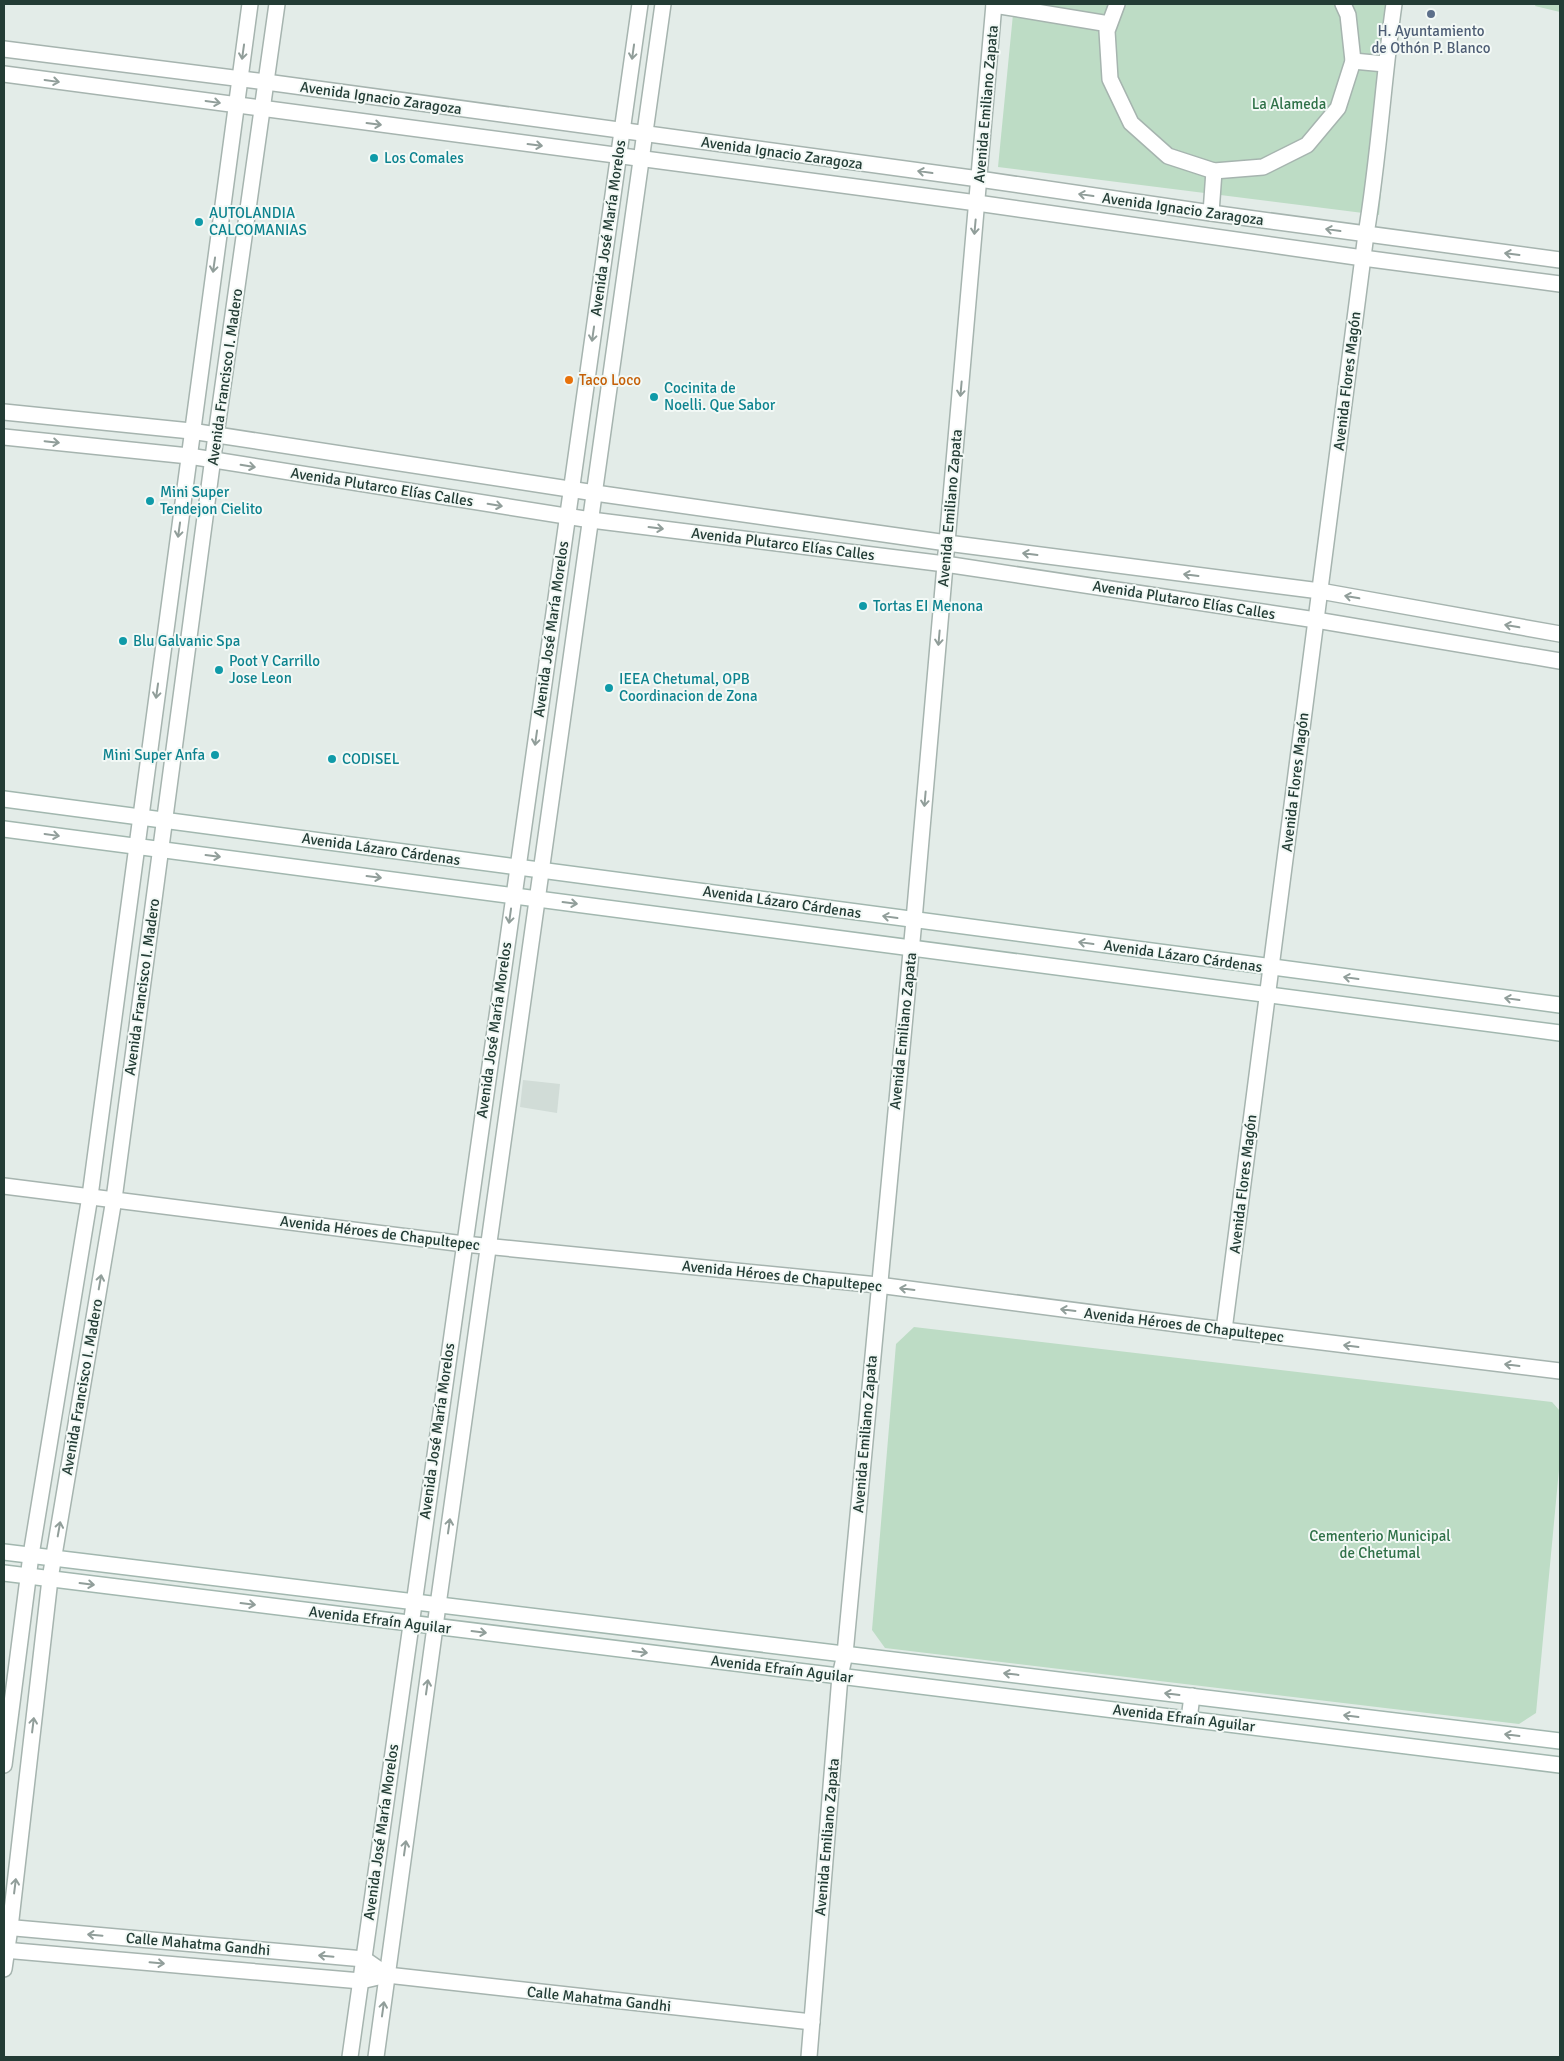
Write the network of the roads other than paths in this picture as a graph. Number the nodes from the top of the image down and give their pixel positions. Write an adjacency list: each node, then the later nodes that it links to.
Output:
1 (250, 4): 14 (street, Avenida Francisco I. Madero, one-way to 14)
2 (277, 4): 15 (street, Avenida Francisco I. Madero)
3 (640, 4): 18 (street, Avenida José María Morelos, one-way to 18)
4 (664, 4): 19 (street, Avenida José María Morelos)
5 (994, 4): 9 (street); 23 (street, Avenida Emiliano Zapata)
6 (1117, 4): 9 (street)
7 (1343, 4): 11 (street)
8 (1394, 4): 12 (street, Avenida Flores Magón)
9 (1109, 24): 22 (street)
10 (4, 49): 14 (street, Avenida Ignacio Zaragoza)
11 (1353, 61): 12 (street); 22 (street)
12 (1385, 64): 26 (street, Avenida Flores Magón)
13 (4, 74): 16 (street, Avenida Ignacio Zaragoza, one-way to 16)
14 (240, 80): 15 (street, Avenida Ignacio Zaragoza); 16 (street, Avenida Francisco I. Madero)
15 (266, 82): 17 (street, Avenida Francisco I. Madero); 18 (street, Avenida Ignacio Zaragoza)
16 (236, 105): 17 (street, Avenida Ignacio Zaragoza); 33 (street, Avenida Francisco I. Madero, one-way to 33)
17 (263, 110): 20 (street, Avenida Ignacio Zaragoza, one-way to 20); 34 (street, Avenida Francisco I. Madero)
18 (622, 132): 19 (street, Avenida Ignacio Zaragoza); 20 (street, Avenida José María Morelos)
19 (645, 134): 21 (street, Avenida José María Morelos); 23 (street, Avenida Ignacio Zaragoza, one-way to 19)
20 (618, 156): 21 (street, Avenida Ignacio Zaragoza); 38 (street, Avenida José María Morelos, one-way to 38)
21 (642, 159): 24 (street, Avenida Ignacio Zaragoza); 39 (street, Avenida José María Morelos)
22 (1214, 171): 25 (street)
23 (979, 179): 24 (street, Avenida Emiliano Zapata); 25 (street, Avenida Ignacio Zaragoza, one-way to 23)
24 (977, 203): 28 (street, Avenida Ignacio Zaragoza); 42 (street, Avenida Emiliano Zapata, one-way to 42)
25 (1211, 213): 26 (street, Avenida Ignacio Zaragoza, one-way to 25)
26 (1366, 234): 27 (street, Avenida Ignacio Zaragoza); 28 (street, Avenida Flores Magón)
27 (1467, 248): 29 (street, Avenida Ignacio Zaragoza, one-way to 27); 30 (street)
28 (1363, 258): 30 (street, Avenida Ignacio Zaragoza); 44 (street, Avenida Flores Magón)
29 (1560, 260)
30 (1463, 272): 31 (street, Avenida Ignacio Zaragoza)
31 (1560, 284)
32 (4, 412): 33 (street, Avenida Plutarco Elías Calles)
33 (191, 431): 34 (street, Avenida Plutarco Elías Calles); 36 (street, Avenida Francisco I. Madero)
34 (216, 435): 37 (street, Avenida Francisco I. Madero); 38 (street, Avenida Plutarco Elías Calles)
35 (4, 437): 36 (street, Avenida Plutarco Elías Calles, one-way to 36)
36 (189, 456): 37 (street, Avenida Plutarco Elías Calles); 49 (street, Avenida Francisco I. Madero, one-way to 49)
37 (213, 460): 40 (street, Avenida Plutarco Elías Calles, one-way to 40); 50 (street, Avenida Francisco I. Madero)
38 (571, 488): 39 (street, Avenida Plutarco Elías Calles); 40 (street, Avenida José María Morelos)
39 (595, 493): 41 (street, Avenida José María Morelos); 42 (street, Avenida Plutarco Elías Calles)
40 (567, 516): 41 (street, Avenida Plutarco Elías Calles); 54 (street, Avenida José María Morelos, one-way to 54)
41 (591, 520): 43 (street, Avenida Plutarco Elías Calles, one-way to 43); 55 (street, Avenida José María Morelos)
42 (947, 543): 43 (street, Avenida Emiliano Zapata); 44 (street, Avenida Plutarco Elías Calles, one-way to 42)
43 (945, 564): 45 (street, Avenida Plutarco Elías Calles); 58 (street, Avenida Emiliano Zapata, one-way to 58)
44 (1320, 591): 45 (street, Avenida Flores Magón); 46 (street, Avenida Plutarco Elías Calles, one-way to 44)
45 (1316, 620): 47 (street, Avenida Plutarco Elías Calles); 60 (street, Avenida Flores Magón)
46 (1560, 634)
47 (1560, 661)
48 (4, 799): 49 (street, Avenida Lázaro Cárdenas)
49 (140, 817): 50 (street, Avenida Lázaro Cárdenas); 52 (street, Avenida Francisco I. Madero)
50 (164, 820): 53 (street, Avenida Francisco I. Madero); 54 (street, Avenida Lázaro Cárdenas)
51 (4, 829): 52 (street, Avenida Lázaro Cárdenas, one-way to 52)
52 (136, 846): 53 (street, Avenida Lázaro Cárdenas); 65 (street, Avenida Francisco I. Madero)
53 (161, 849): 56 (street, Avenida Lázaro Cárdenas, one-way to 56); 66 (street, Avenida Francisco I. Madero)
54 (518, 867): 55 (street, Avenida Lázaro Cárdenas); 56 (street, Avenida José María Morelos)
55 (542, 870): 57 (street, Avenida José María Morelos); 58 (street, Avenida Lázaro Cárdenas, one-way to 55)
56 (513, 896): 57 (street, Avenida Lázaro Cárdenas); 67 (street, Avenida José María Morelos, one-way to 67)
57 (537, 899): 59 (street, Avenida Lázaro Cárdenas, one-way to 59); 68 (street, Avenida José María Morelos)
58 (914, 920): 59 (street, Avenida Emiliano Zapata); 60 (street, Avenida Lázaro Cárdenas, one-way to 58)
59 (912, 948): 61 (street, Avenida Lázaro Cárdenas); 69 (street, Avenida Emiliano Zapata)
60 (1271, 967): 61 (street, Avenida Flores Magón); 62 (street, Avenida Lázaro Cárdenas, one-way to 60)
61 (1267, 995): 63 (street, Avenida Lázaro Cárdenas); 70 (street, Avenida Flores Magón)
62 (1560, 1005)
63 (1560, 1033)
64 (4, 1186): 65 (street, Avenida Héroes de Chapultepec)
65 (90, 1196): 66 (street, Avenida Héroes de Chapultepec); 73 (street, Avenida Francisco I. Madero)
66 (114, 1199): 67 (street, Avenida Héroes de Chapultepec); 74 (street, Avenida Francisco I. Madero, one-way to 66)
67 (464, 1244): 68 (street, Avenida Héroes de Chapultepec); 78 (street, Avenida José María Morelos)
68 (488, 1246): 69 (street, Avenida Héroes de Chapultepec); 79 (street, Avenida José María Morelos, one-way to 68)
69 (878, 1285): 70 (street, Avenida Héroes de Chapultepec, one-way to 69); 82 (street, Avenida Emiliano Zapata)
70 (1224, 1330): 71 (street, Avenida Héroes de Chapultepec, one-way to 70)
71 (1560, 1371)
72 (4, 1552): 73 (street, Avenida Efraín Aguilar)
73 (31, 1555): 74 (street, Avenida Efraín Aguilar); 76 (street, Avenida Francisco I. Madero)
74 (54, 1558): 77 (street, Avenida Francisco I. Madero); 78 (street, Avenida Efraín Aguilar)
75 (4, 1574): 76 (street, Avenida Efraín Aguilar)
76 (29, 1576): 77 (street, Avenida Efraín Aguilar); 87 (street, Avenida Francisco I. Madero)
77 (50, 1579): 80 (street, Avenida Efraín Aguilar, one-way to 80); 89 (street, Avenida Francisco I. Madero, one-way to 77)
78 (413, 1602): 79 (street, Avenida Efraín Aguilar); 80 (street, Avenida José María Morelos)
79 (438, 1605): 81 (street, Avenida José María Morelos); 82 (street, Avenida Efraín Aguilar)
80 (410, 1624): 81 (street, Avenida Efraín Aguilar); 91 (street, Avenida José María Morelos)
81 (435, 1627): 83 (street, Avenida Efraín Aguilar, one-way to 83); 93 (street, Avenida José María Morelos, one-way to 81)
82 (845, 1654): 83 (street, Avenida Emiliano Zapata); 84 (street, Avenida Efraín Aguilar, one-way to 82)
83 (840, 1676): 85 (street, Avenida Efraín Aguilar); 95 (street, Avenida Emiliano Zapata)
84 (1192, 1696): 85 (street); 86 (street, Avenida Efraín Aguilar, one-way to 84)
85 (1189, 1719): 88 (street, Avenida Efraín Aguilar)
86 (1560, 1741)
87 (4, 1765)
88 (1560, 1765)
89 (7, 1928): 90 (street, Avenida Francisco I. Madero); 91 (street, Calle Mahatma Gandhi, one-way to 89)
90 (5, 1950): 92 (street, Avenida Francisco I. Madero); 94 (street, Calle Mahatma Gandhi, one-way to 94)
91 (364, 1959): 93 (street, Calle Mahatma Gandhi); 94 (street, Avenida José María Morelos)
92 (4, 1969)
93 (387, 1975): 94 (street, Calle Mahatma Gandhi); 95 (street, Calle Mahatma Gandhi); 97 (street, Avenida José María Morelos, one-way to 93)
94 (361, 1981): 96 (street, Avenida José María Morelos)
95 (812, 2022): 98 (street, Avenida Emiliano Zapata)
96 (350, 2057)
97 (376, 2057)
98 (809, 2057)

